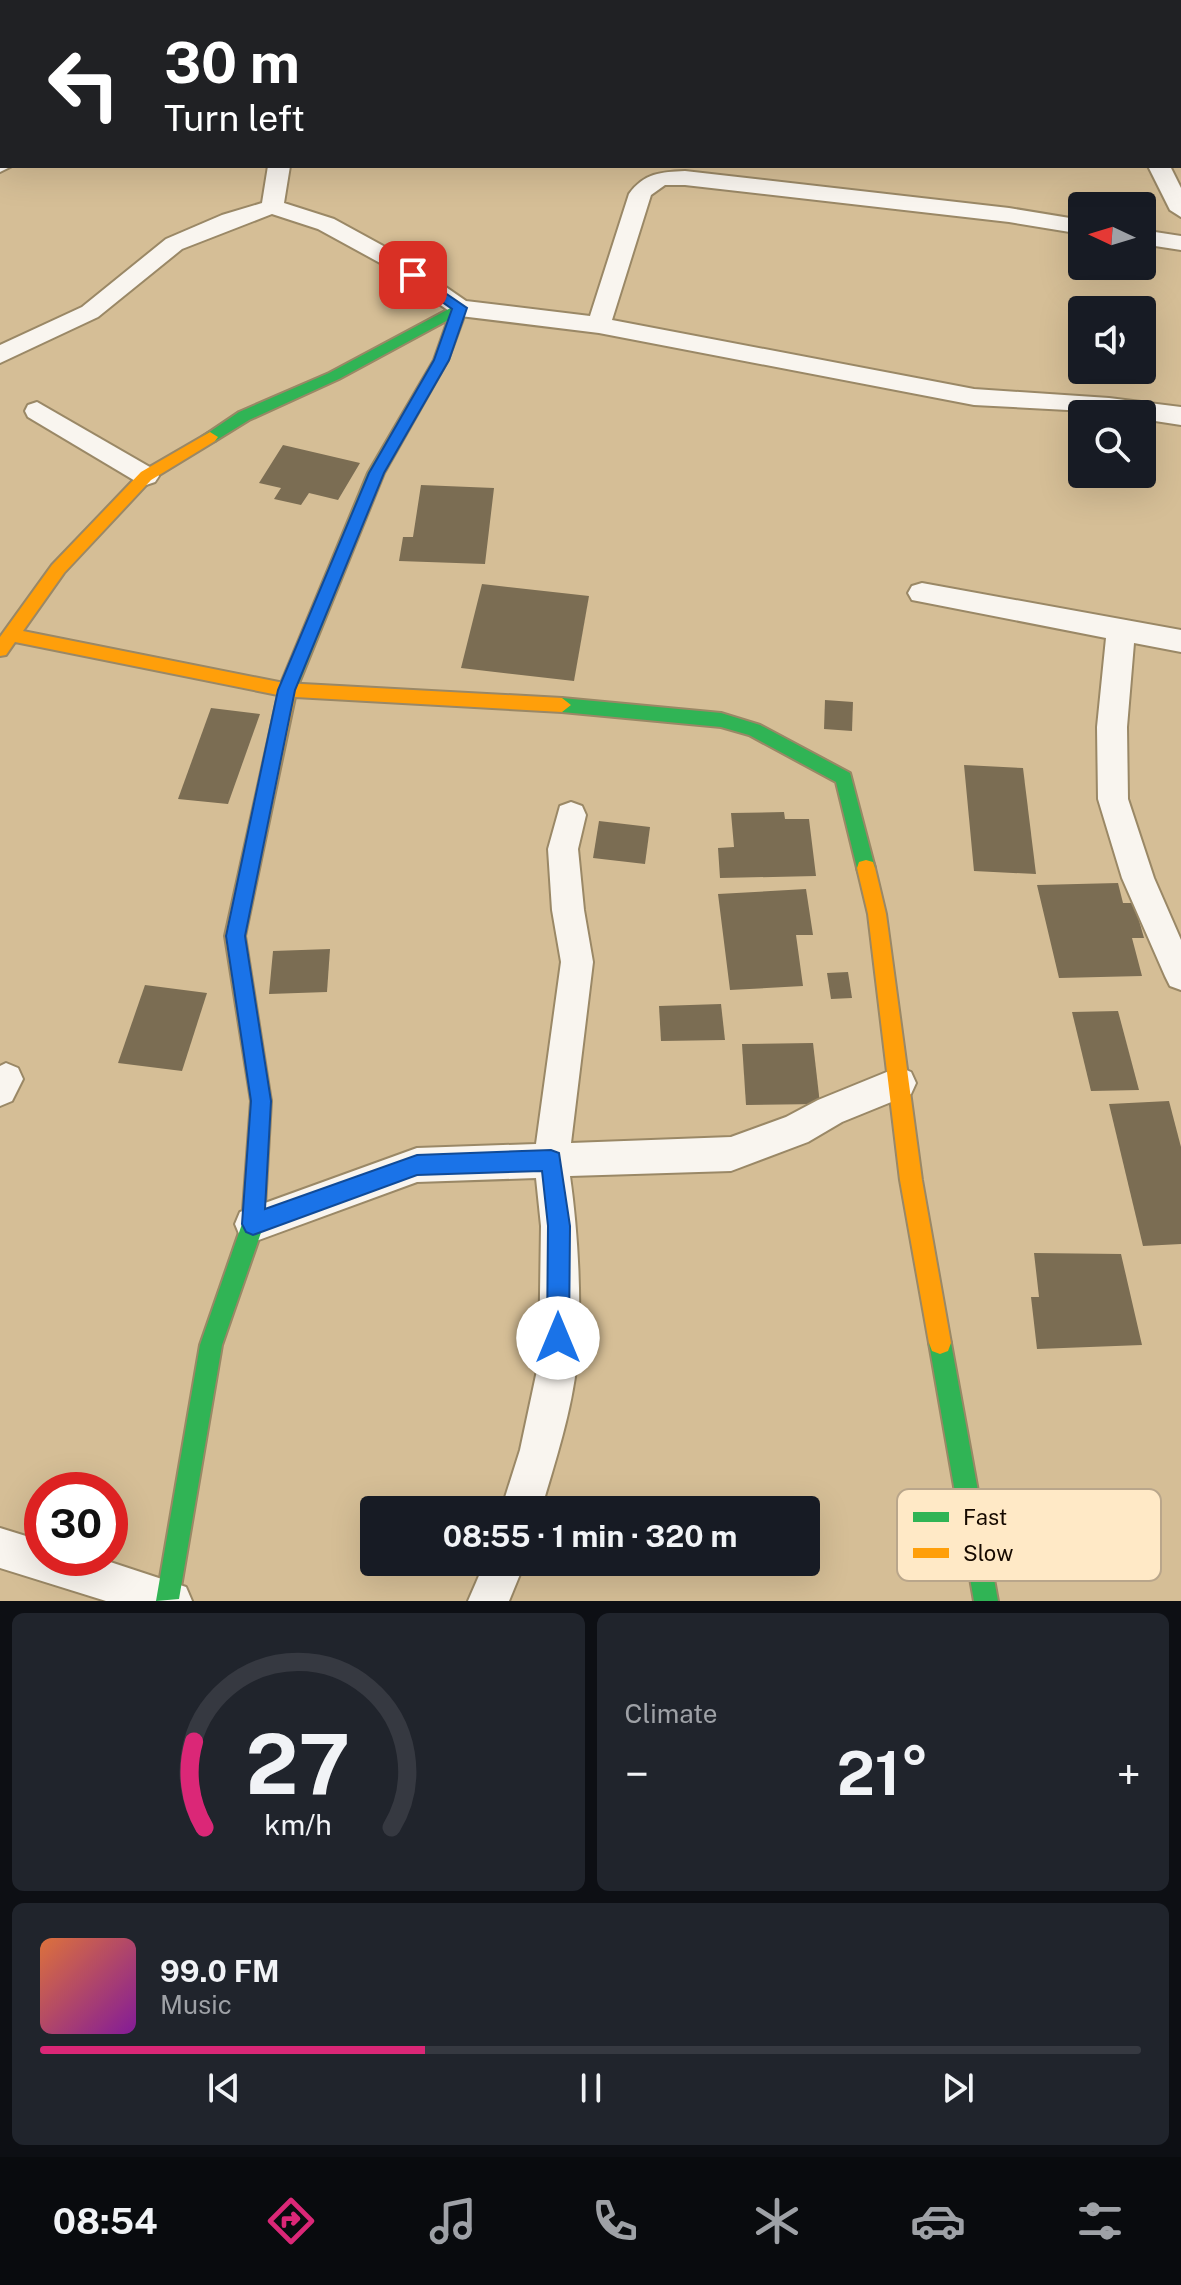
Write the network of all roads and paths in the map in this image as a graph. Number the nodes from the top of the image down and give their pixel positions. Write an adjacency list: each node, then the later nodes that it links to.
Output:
1 (279, 168): 4 (street)
2 (1160, 168): 5 (street)
3 (725, 173): 6 (street); 10 (street)
4 (272, 207): 9 (street); 11 (street)
5 (1181, 210)
6 (1068, 225)
7 (1156, 239): 8 (street)
8 (1181, 243)
9 (460, 308): 10 (street); 14 (street); 19 (street)
10 (599, 325): 13 (street)
11 (0, 355)
12 (37, 411): 14 (street)
13 (1181, 416)
14 (146, 476): 18 (street)
15 (922, 593): 16 (street)
16 (1121, 630): 17 (street); 21 (street)
17 (1181, 641)
18 (6, 642): 19 (street)
19 (287, 690): 22 (street); 24 (street)
20 (571, 815): 23 (street)
21 (1181, 976)
22 (899, 1083): 23 (street); 25 (street)
23 (551, 1160): 24 (street); 26 (street)
24 (253, 1224): 30 (street)
25 (966, 1489)
26 (525, 1496)
27 (0, 1548): 30 (street)
28 (499, 1576): 31 (street)
29 (982, 1581): 32 (street)
30 (169, 1600)
31 (488, 1601)
32 (986, 1601)

